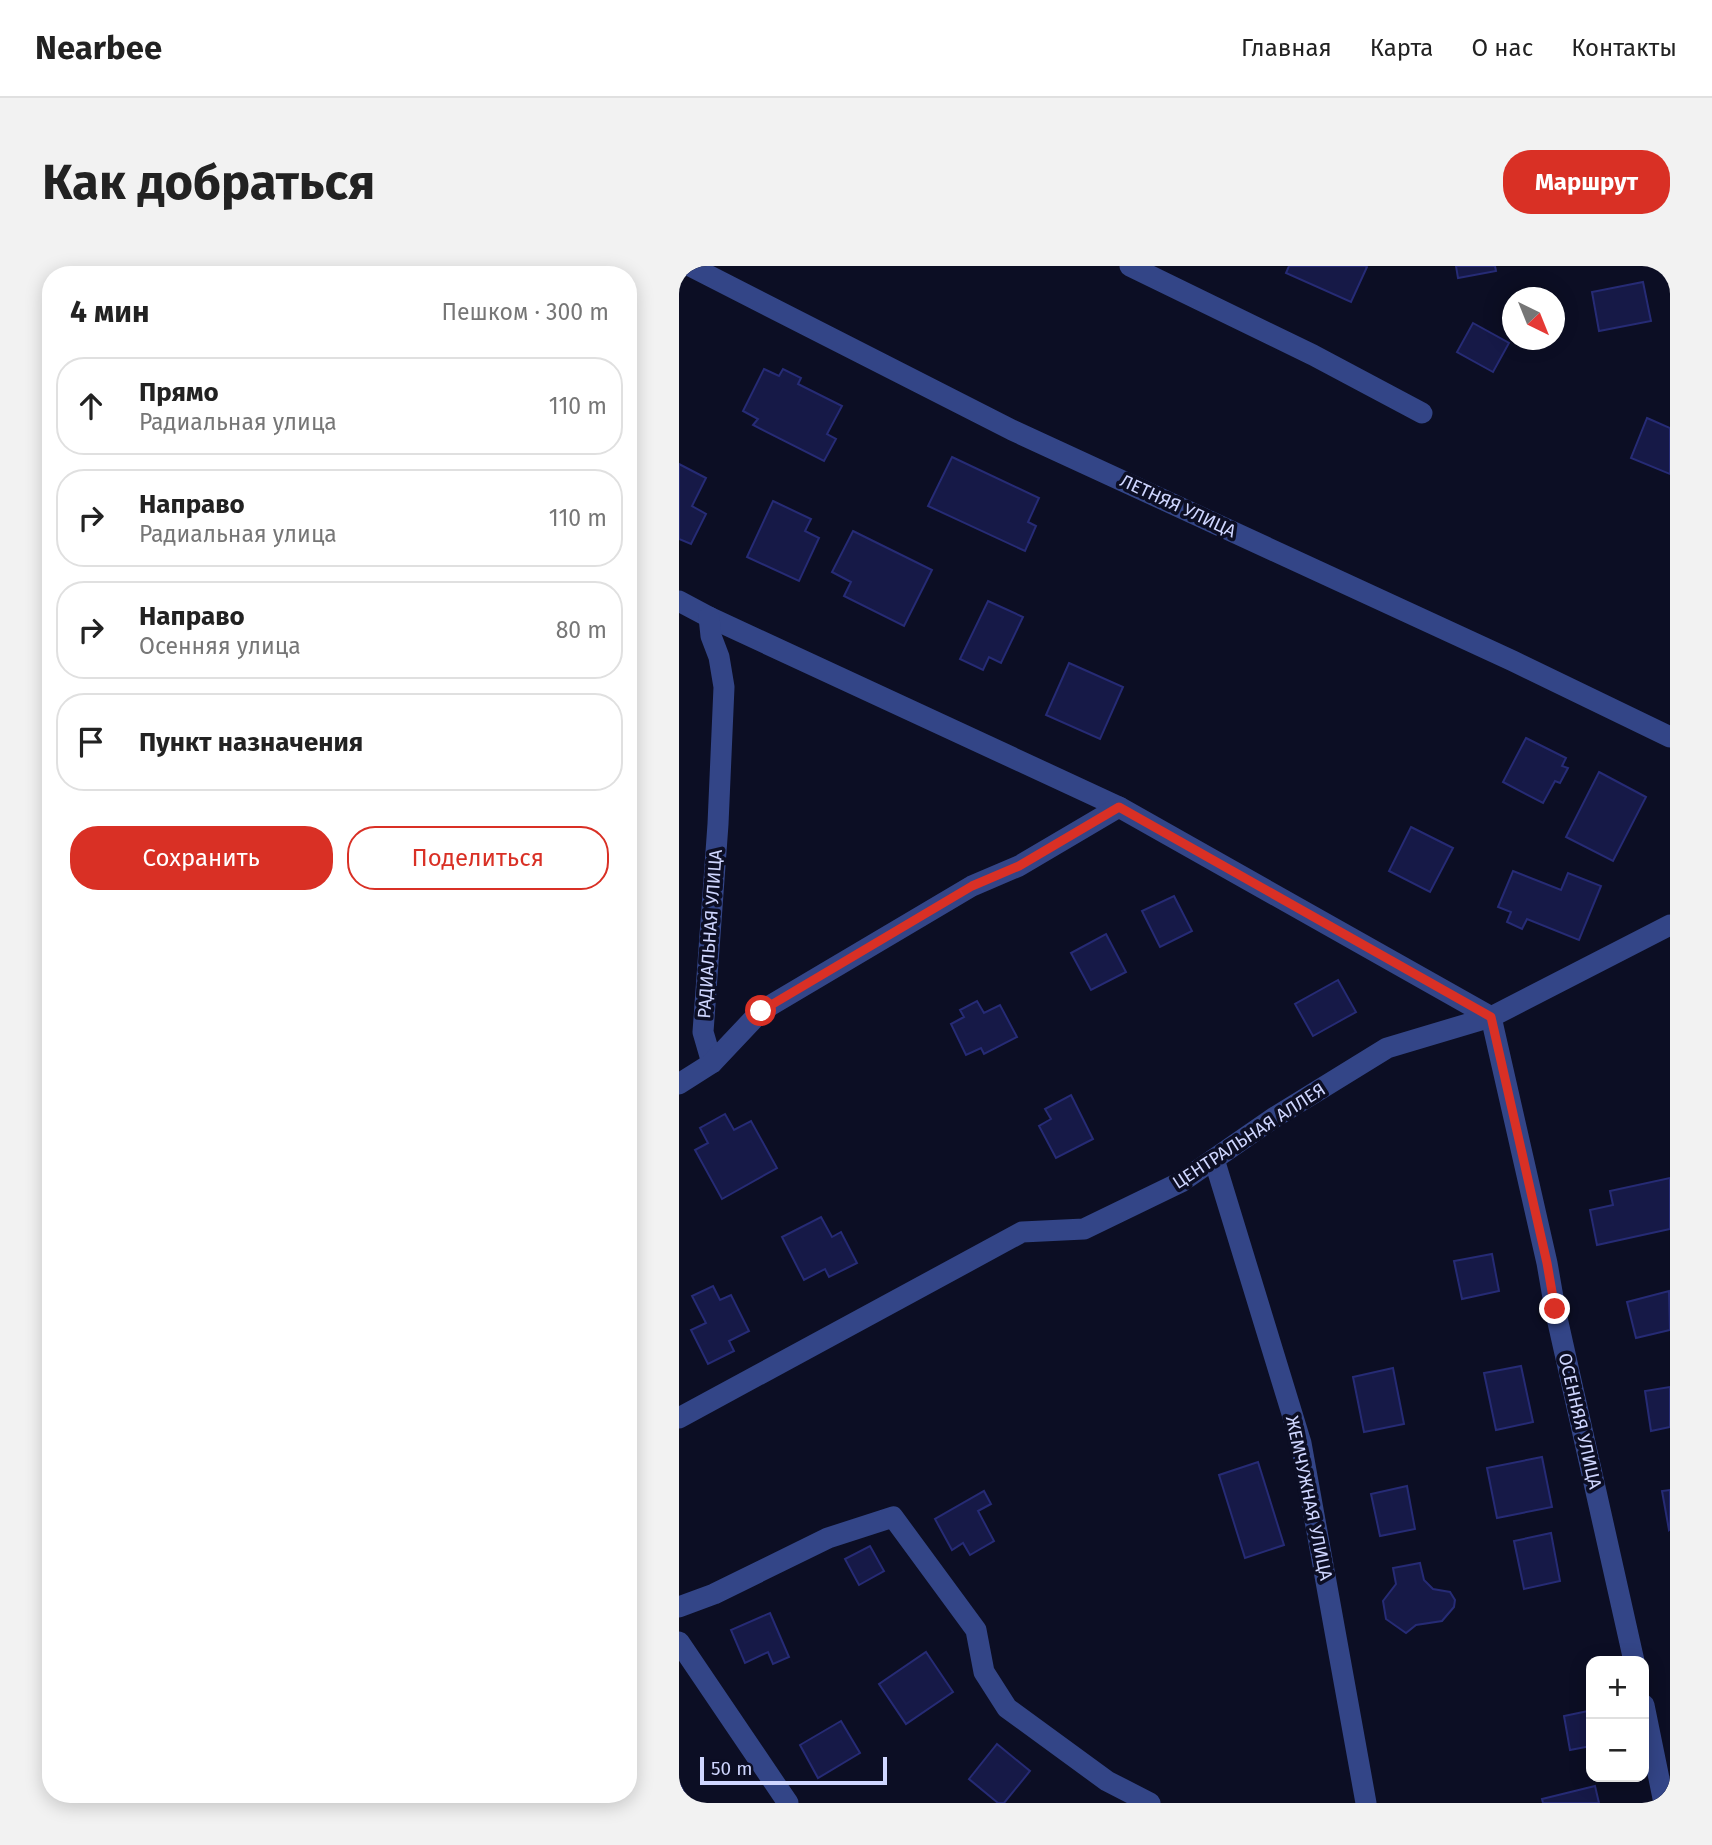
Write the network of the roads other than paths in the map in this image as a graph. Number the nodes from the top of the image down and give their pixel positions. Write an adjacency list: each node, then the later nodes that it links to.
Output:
1 (690, 266): 6 (street, ЛЕТНЯЯ УЛИЦА)
2 (1130, 266): 3 (street)
3 (1422, 413)
4 (679, 601): 5 (street)
5 (709, 617): 7 (street); 10 (street, РАДИАЛЬНАЯ УЛИЦА)
6 (1670, 737)
7 (1119, 807): 9 (street); 10 (street)
8 (1670, 925): 9 (street, ЦЕНТРАЛЬНАЯ АЛЛЕЯ)
9 (1491, 1017): 12 (street, ЦЕНТРАЛЬНАЯ АЛЛЕЯ); 16 (street, ОСЕННЯЯ УЛИЦА)
10 (712, 1063): 11 (street)
11 (679, 1084)
12 (1214, 1159): 13 (street, ЦЕНТРАЛЬНАЯ АЛЛЕЯ); 20 (street, ЖЕМЧУЖНАЯ УЛИЦА)
13 (679, 1418)
14 (679, 1607): 19 (street)
15 (679, 1642): 18 (street)
16 (1633, 1656)
17 (1647, 1719): 21 (street)
18 (788, 1803)
19 (1150, 1803)
20 (1366, 1803)
21 (1664, 1803)

